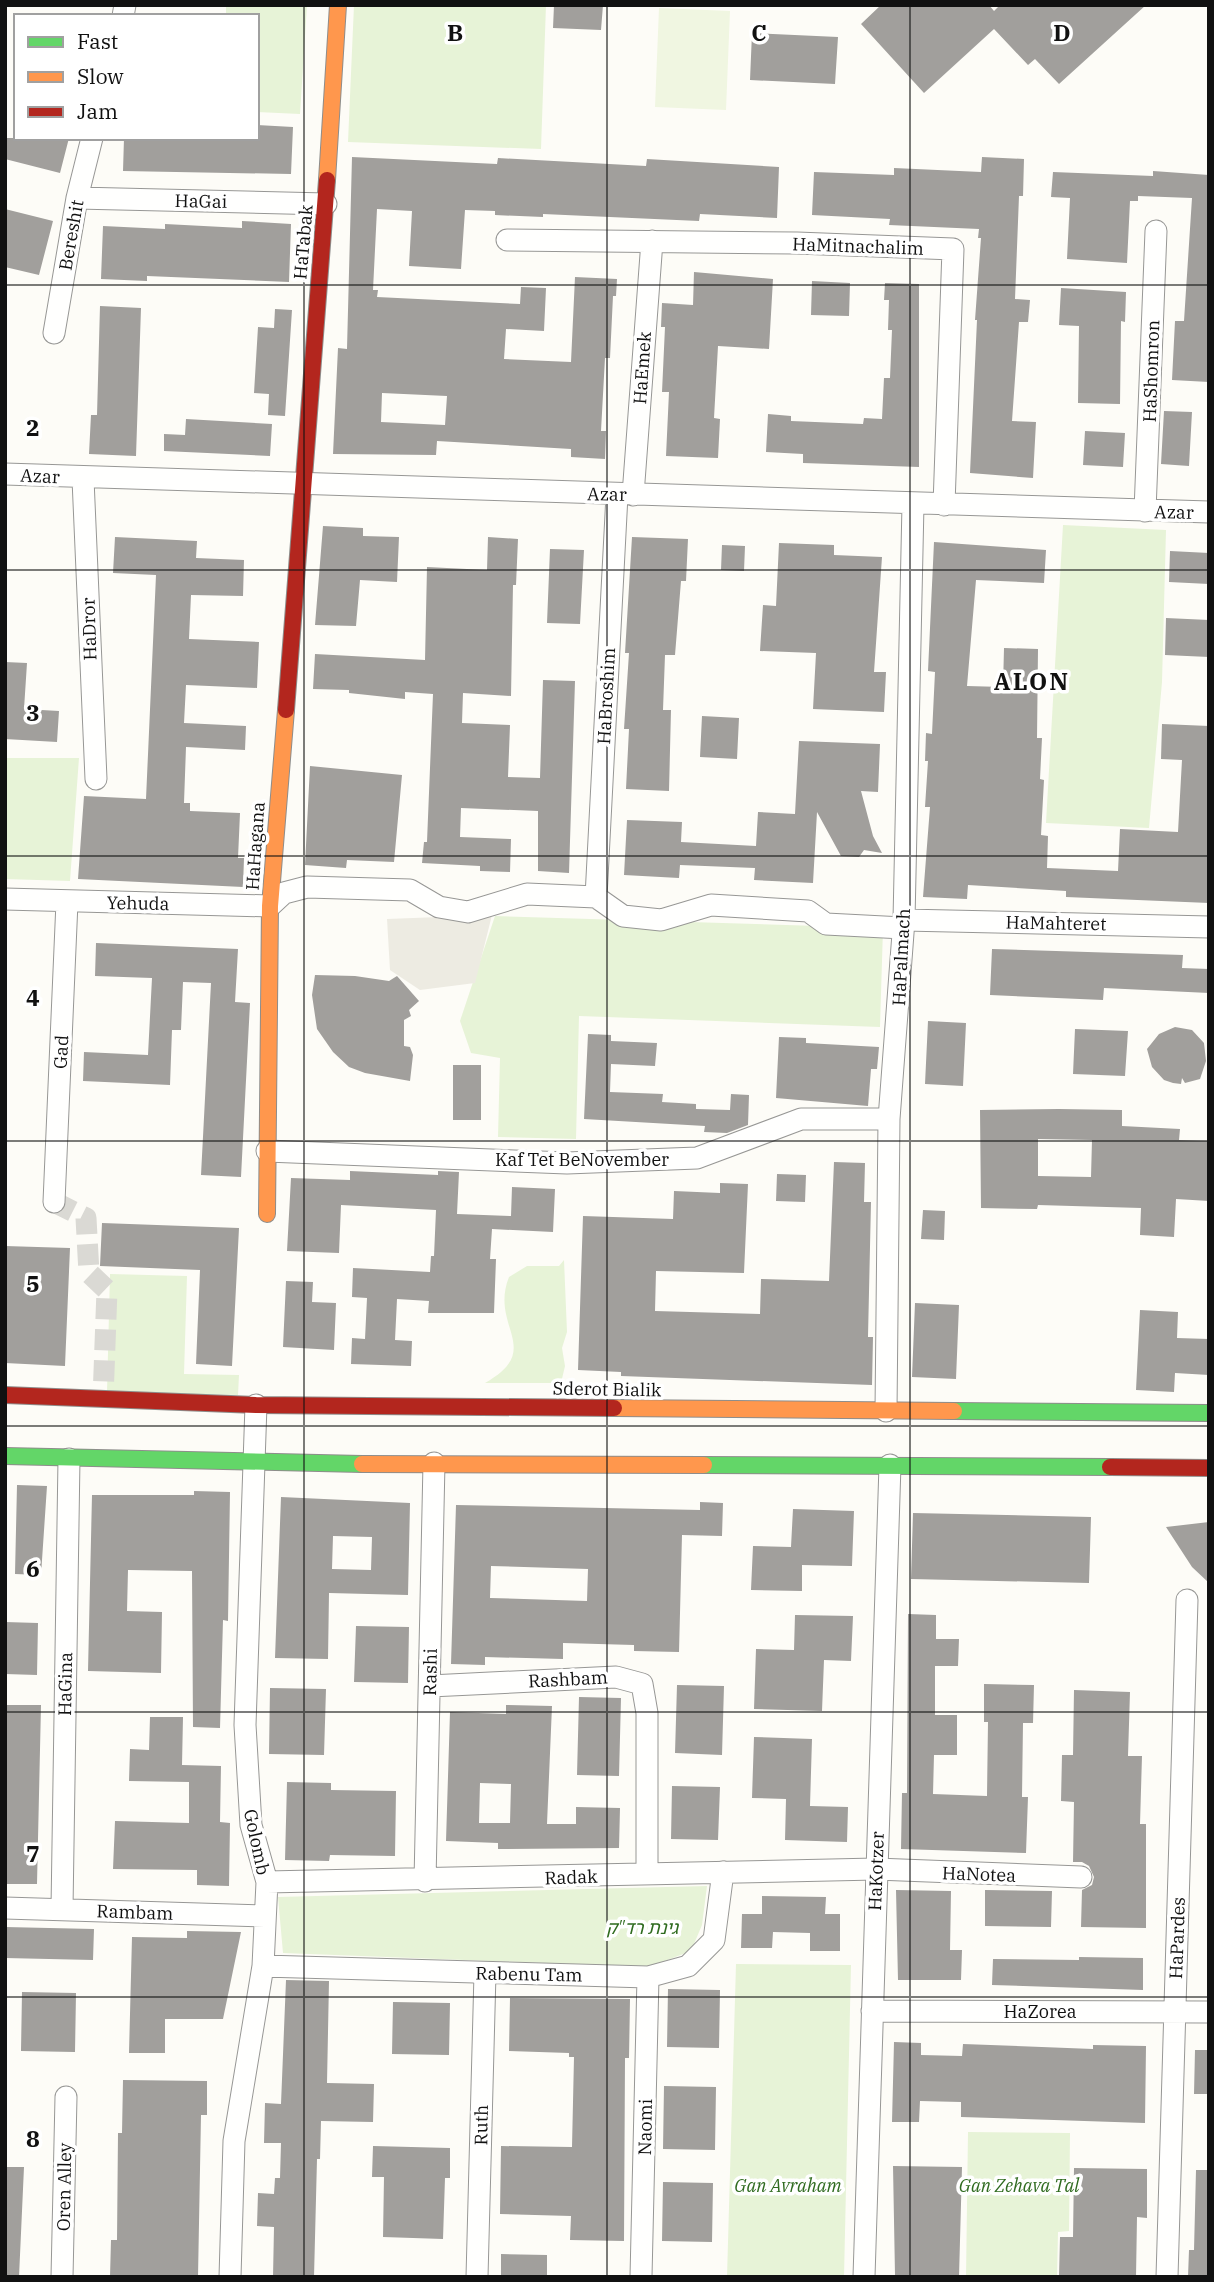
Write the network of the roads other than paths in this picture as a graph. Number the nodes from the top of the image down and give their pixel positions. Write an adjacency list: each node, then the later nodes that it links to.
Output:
1 (338, 5): 4 (street, HaTabak)
2 (92, 140): 3 (street, Bereshit)
3 (77, 198): 4 (street, HaGai); 8 (street, Bereshit)
4 (326, 204): 11 (street, HaTabak)
5 (1156, 231): 15 (street, HaShomron)
6 (507, 240): 7 (street, HaMitnachalim)
7 (652, 241): 12 (street, HaEmek); 14 (street, HaMitnachalim)
8 (54, 333)
9 (5, 474): 10 (street, Azar)
10 (83, 479): 11 (street, Azar); 17 (street, HaDror)
11 (302, 482): 12 (street, Azar); 21 (street, HaHagana)
12 (625, 495): 13 (street, Azar); 18 (street, HaBroshim)
13 (913, 504): 14 (street, Azar); 22 (street, HaPalmach)
14 (944, 505): 15 (street, Azar)
15 (1145, 511): 16 (street, Azar)
16 (1209, 512)
17 (96, 779)
18 (596, 897): 21 (street); 22 (street, HaMahteret)
19 (5, 899): 20 (street, Yehuda)
20 (67, 902): 21 (street, Yehuda); 26 (street, Gad)
21 (270, 906): 25 (street, HaHagana)
22 (904, 924): 23 (street, HaMahteret); 24 (street, HaPalmach)
23 (1209, 926)
24 (890, 1119): 25 (street, Kaf Tet BeNovember); 30 (street, HaPalmach)
25 (267, 1151): 27 (street, HaHagana)
26 (54, 1202)
27 (267, 1214)
28 (5, 1395): 29 (street, Sderot Bialik)
29 (256, 1405): 30 (street, Sderot Bialik); 34 (street, Golomb)
30 (886, 1411): 31 (street, Sderot Bialik)
31 (1209, 1413)
32 (5, 1456): 33 (street)
33 (69, 1459): 34 (street); 47 (street, HaGina)
34 (255, 1463): 35 (street); 45 (street, Golomb)
35 (434, 1463): 36 (street); 39 (street, Rashi)
36 (890, 1465): 37 (street); 40 (street, HaKotzer)
37 (1209, 1468)
38 (1187, 1600): 53 (street, HaPardes)
39 (430, 1686): 42 (street, Rashbam); 44 (street, Rashi)
40 (876, 1869): 41 (street, Radak); 43 (street, HaNotea); 52 (street, HaKotzer)
41 (723, 1872): 42 (street, Radak); 51 (street, Rabenu Tam)
42 (647, 1874): 44 (street, Radak)
43 (1081, 1877)
44 (425, 1881): 45 (street, Radak)
45 (267, 1882): 48 (street, Golomb)
46 (5, 1908): 47 (street, Rambam)
47 (62, 1909): 48 (street, Rambam)
48 (265, 1916): 49 (street, Golomb)
49 (263, 1966): 50 (street, Rabenu Tam); 57 (street, Golomb)
50 (485, 1973): 51 (street, Rabenu Tam); 58 (street, Ruth)
51 (648, 1977): 59 (street, Naomi)
52 (872, 2011): 53 (street, HaZorea); 60 (street, HaKotzer)
53 (1174, 2012): 54 (street, HaZorea); 61 (street, HaPardes)
54 (1209, 2012)
55 (66, 2097): 56 (street, Oren Alley)
56 (62, 2277)
57 (230, 2277)
58 (477, 2277)
59 (641, 2277)
60 (864, 2277)
61 (1167, 2277)

